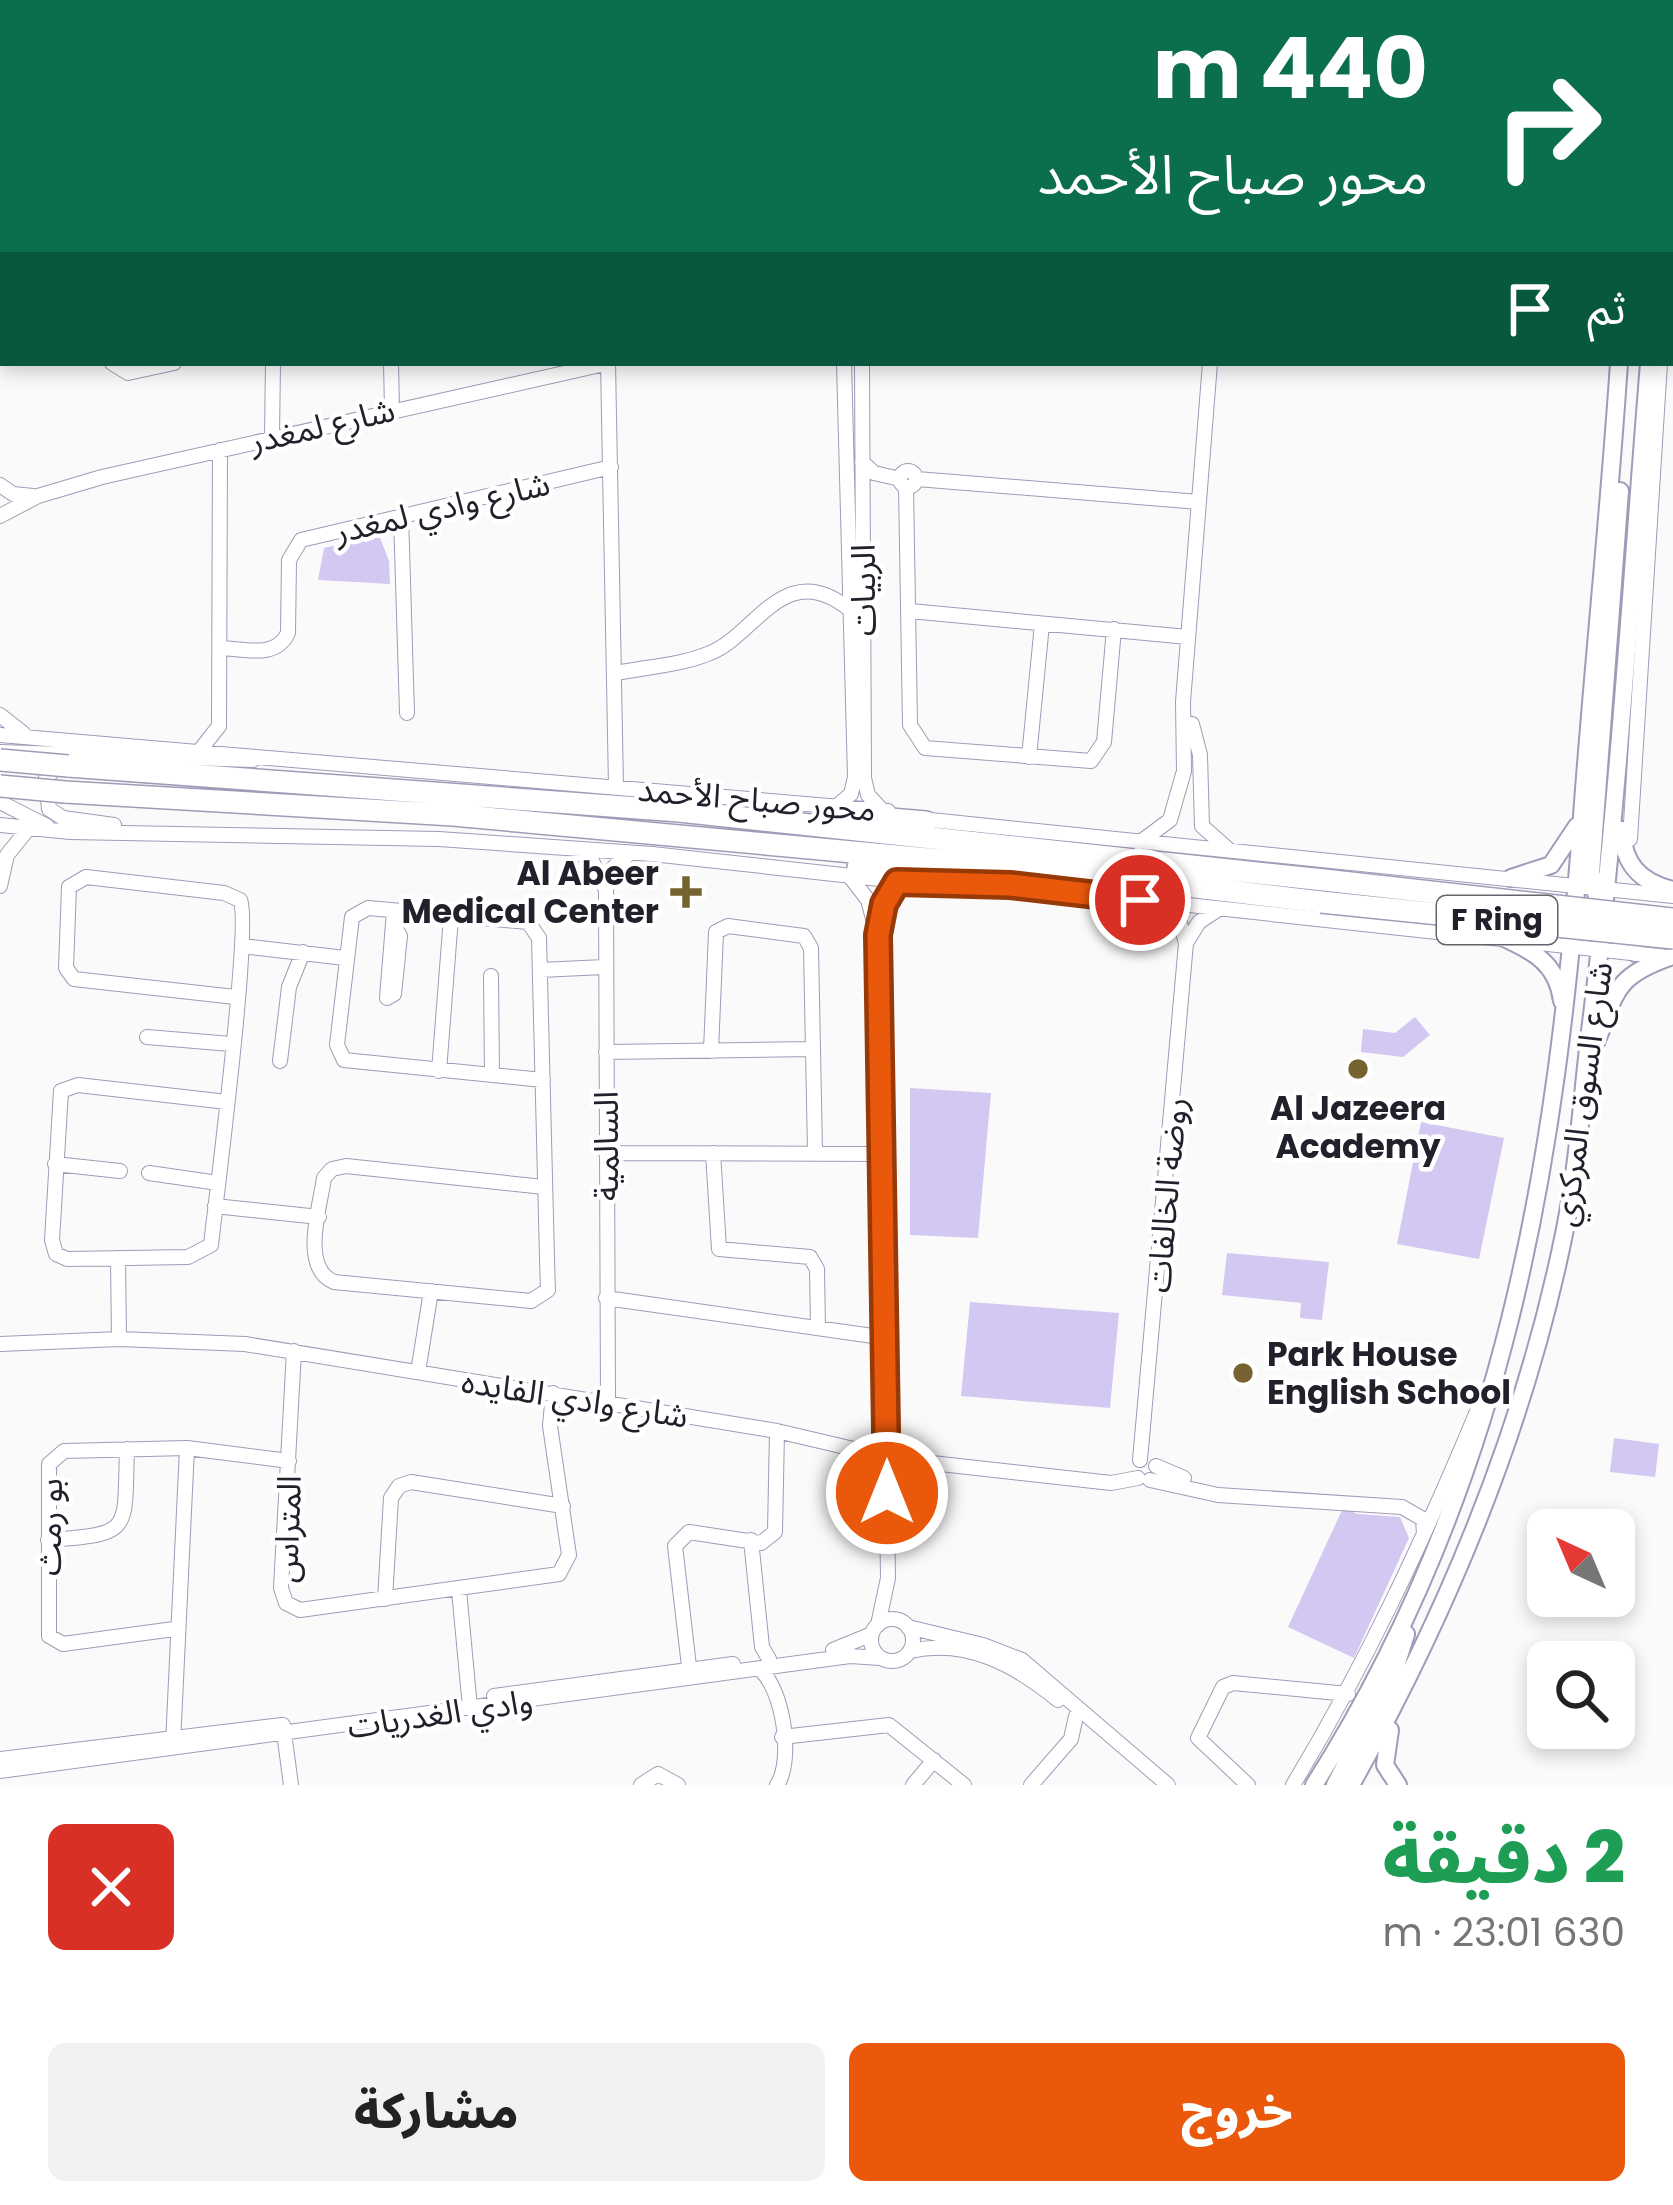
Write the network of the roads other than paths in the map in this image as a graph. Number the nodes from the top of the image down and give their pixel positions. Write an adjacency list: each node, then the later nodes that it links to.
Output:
1 (117, 366): 2 (street)
2 (160, 366)
3 (273, 366): 17 (street)
4 (391, 366): 14 (street)
5 (595, 366): 14 (street, شارع لمغدر)
6 (609, 366): 20 (street)
7 (844, 366): 27 (street, الربيات)
8 (862, 366): 19 (street, الربيات)
9 (1210, 366): 24 (street)
10 (1619, 366): 15 (main road, شارع السوق المركزي)
11 (1637, 366): 16 (main road)
12 (1648, 366): 16 (main road, شارع السوق المركزي)
13 (1660, 366): 74 (street)
14 (392, 409): 17 (street, شارع لمغدر)
15 (1616, 418): 57 (main road, شارع السوق المركزي); 73 (main road)
16 (1643, 427): 48 (main road, شارع السوق المركزي)
17 (272, 435): 18 (street, شارع لمغدر)
18 (220, 450): 23 (street, شارع لمغدر); 34 (street)
19 (862, 462): 21 (street); 55 (street, الربيات)
20 (611, 467): 26 (street, شارع وادي لمغدر); 35 (street)
21 (908, 482): 24 (street); 30 (street)
22 (0, 485): 23 (street)
23 (38, 496): 25 (street, شارع لمغدر)
24 (1199, 502): 33 (street)
25 (0, 516)
26 (401, 516): 34 (street, شارع وادي لمغدر); 37 (street)
27 (849, 576): 28 (street); 29 (street, الربيات)
28 (829, 595): 29 (street); 35 (street)
29 (849, 609): 54 (street, الربيات)
30 (910, 611): 31 (street); 46 (street)
31 (1042, 624): 32 (street); 46 (street)
32 (1114, 629): 33 (street); 46 (street)
33 (1188, 637): 36 (street)
34 (220, 648): 39 (street)
35 (616, 673): 50 (street)
36 (1185, 690): 51 (street); 56 (street)
37 (407, 713)
38 (0, 716): 41 (street)
39 (219, 726): 42 (street); 43 (street)
40 (0, 735): 41 (street, محور صباح الأحمد)
41 (33, 738): 42 (street, محور صباح الأحمد)
42 (201, 749): 43 (street, محور صباح الأحمد)
43 (237, 751): 44 (street, محور صباح الأحمد)
44 (275, 755): 47 (street); 50 (street, محور صباح الأحمد)
45 (0, 756): 47 (highway, محور صباح الأحمد, bridge)
46 (1030, 757)
47 (76, 760): 53 (highway, محور صباح الأحمد); 61 (street)
48 (1618, 775): 73 (main road, شارع السوق المركزي); 74 (main road)
49 (0, 786): 63 (highway, محور صباح الأحمد, bridge)
50 (616, 787): 54 (street, محور صباح الأحمد)
51 (1180, 794): 56 (street); 64 (street)
52 (0, 802): 62 (street)
53 (599, 804): 58 (highway); 76 (highway, محور صباح الأحمد)
54 (838, 805): 55 (street, محور صباح الأحمد)
55 (882, 810): 58 (street, محور صباح الأحمد)
56 (1199, 814): 67 (street)
57 (1582, 814): 69 (main road); 73 (main road, شارع السوق المركزي)
58 (926, 822): 64 (street, محور صباح الأحمد)
59 (0, 824): 60 (street, محور صباح الأحمد)
60 (28, 829): 62 (street, محور صباح الأحمد); 72 (street)
61 (153, 831): 62 (street, محور صباح الأحمد); 65 (street, محور صباح الأحمد)
62 (70, 832)
63 (657, 833): 71 (highway); 76 (highway, محور صباح الأحمد)
64 (1138, 843): 67 (street, محور صباح الأحمد)
65 (567, 848): 66 (street, محور صباح الأحمد); 75 (street)
66 (631, 853): 68 (street, محور صباح الأحمد); 75 (street)
67 (1233, 853): 69 (street, محور صباح الأحمد)
68 (851, 878): 70 (street, محور صباح الأحمد); 83 (street)
69 (1511, 878): 73 (street, محور صباح الأحمد)
70 (897, 882): 71 (street, محور صباح الأحمد); 83 (street)
71 (1010, 885): 77 (street, محور صباح الأحمد)
72 (0, 886)
73 (1593, 887): 74 (street, محور صباح الأحمد); 82 (main road); 87 (main road, شارع السوق المركزي)
74 (1673, 889)
75 (607, 890): 94 (street, السالمية)
76 (1323, 891): 81 (highway, F Ring, bridge); 89 (highway, F Ring, bridge)
77 (1140, 900): 78 (street, محور صباح الأحمد); 85 (street)
78 (1219, 909): 84 (street, محور صباح الأحمد); 85 (street)
79 (451, 917): 80 (street); 95 (street); 106 (street)
80 (394, 918): 92 (street); 93 (street)
81 (1673, 920)
82 (1604, 924): 88 (main road, شارع السوق المركزي); 91 (main road)
83 (878, 935): 113 (street)
84 (1502, 937): 87 (street, محور صباح الأحمد); 98 (main road)
85 (1186, 943): 138 (street, روضة الخالفات)
86 (242, 946): 90 (street); 97 (street); 97 (street)
87 (1573, 946): 88 (street, محور صباح الأحمد); 98 (main road, شارع السوق المركزي)
88 (1600, 950): 91 (street, محور صباح الأحمد); 105 (main road, شارع السوق المركزي)
89 (1672, 951): 91 (street, محور صباح الأحمد); 105 (main road)
90 (303, 952): 92 (street); 104 (street)
91 (1635, 953)
92 (346, 958): 106 (street)
93 (392, 963)
94 (604, 967): 95 (street); 103 (street, السالمية)
95 (540, 970): 108 (street)
96 (491, 976): 107 (street)
97 (235, 997): 100 (street)
98 (1564, 1019): 129 (main road, شارع السوق المركزي)
99 (147, 1036): 100 (street)
100 (231, 1044): 109 (street)
101 (812, 1049): 102 (street); 102 (street); 110 (street)
102 (711, 1051): 103 (street)
103 (606, 1052): 111 (street, السالمية)
104 (280, 1061)
105 (1586, 1064): 150 (main road, شارع السوق المركزي)
106 (439, 1071): 107 (street)
107 (492, 1076): 108 (street)
108 (543, 1080): 118 (street)
109 (227, 1102): 114 (street); 117 (street)
110 (815, 1152): 112 (street); 113 (street)
111 (606, 1153): 112 (street); 123 (street, السالمية)
112 (713, 1153): 124 (street)
113 (880, 1154): 125 (street)
114 (55, 1164): 115 (street); 121 (street)
115 (121, 1172)
116 (148, 1173): 117 (street)
117 (218, 1183): 119 (street)
118 (544, 1187): 120 (street); 122 (street)
119 (215, 1206): 120 (street); 121 (street)
120 (319, 1217): 122 (street)
121 (118, 1258): 126 (street)
122 (431, 1292): 130 (street)
123 (606, 1298): 124 (street); 132 (street, السالمية)
124 (818, 1328): 125 (street)
125 (887, 1338): 136 (street)
126 (119, 1339): 127 (street, شارع وادي الفايده); 128 (street, شارع وادي الفايده)
127 (2, 1340)
128 (294, 1351): 130 (street, شارع وادي الفايده); 137 (street, المتراس)
129 (1502, 1361): 139 (street, شارع السوق المركزي); 170 (main road, شارع السوق المركزي)
130 (418, 1372): 131 (street, شارع وادي الفايده)
131 (553, 1393): 132 (street, شارع وادي الفايده); 140 (street, المتراس)
132 (608, 1403): 133 (street, شارع وادي الفايده)
133 (776, 1431): 136 (street, شارع وادي الفايده); 142 (street)
134 (187, 1448): 135 (street, بو رمث); 137 (street, بو رمث); 148 (street)
135 (127, 1449): 141 (street); 141 (street, بو رمث)
136 (887, 1455): 138 (street, شارع وادي الفايده); 144 (street)
137 (289, 1461): 146 (street, المتراس)
138 (1146, 1465): 139 (street, شارع وادي الفايده); 143 (street, شارع وادي الفايده)
139 (1445, 1489): 143 (street, شارع السوق المركزي)
140 (562, 1506): 145 (street, المتراس); 146 (street)
141 (48, 1540): 148 (street, بو رمث)
142 (751, 1540): 153 (street); 155 (street)
143 (1424, 1540): 157 (street, شارع السوق المركزي)
144 (888, 1578): 147 (street); 149 (street)
145 (459, 1590): 146 (street, المتراس); 158 (street)
146 (385, 1599)
147 (903, 1624): 149 (street, وادي الغدريات); 151 (street); 180 (street)
148 (175, 1629): 165 (street)
149 (875, 1629): 152 (street); 153 (street, وادي الغدريات)
150 (1421, 1646): 170 (main road, شارع السوق المركزي); 183 (main road)
151 (910, 1652): 152 (street, وادي الغدريات); 159 (street)
152 (880, 1658): 154 (street, وادي الغدريات)
153 (764, 1664): 154 (street, وادي الغدريات); 155 (street, وادي الغدريات); 156 (street)
154 (786, 1665): 156 (street)
155 (690, 1675): 158 (street, وادي الغدريات)
156 (775, 1690): 162 (street)
157 (1348, 1694): 181 (street); 182 (street, شارع السوق المركزي)
158 (470, 1704): 160 (street, وادي الغدريات)
159 (1076, 1716): 161 (street); 163 (street)
160 (284, 1730): 165 (street, وادي الغدريات); 172 (street)
161 (1094, 1732): 163 (street); 179 (street)
162 (782, 1737): 168 (street); 175 (street)
163 (1071, 1739): 178 (street)
164 (0, 1744): 166 (street)
165 (173, 1744): 166 (street, وادي الغدريات); 169 (street, وادي الغدريات)
166 (26, 1756): 167 (street, وادي الغدريات)
167 (0, 1759)
168 (934, 1760): 176 (street); 177 (street)
169 (7, 1770): 171 (street)
170 (1334, 1782)
171 (2, 1785)
172 (291, 1785)
173 (641, 1785): 174 (street)
174 (678, 1785)
175 (777, 1785)
176 (913, 1785)
177 (964, 1785)
178 (1031, 1785)
179 (1154, 1785)
180 (1168, 1785)
181 (1248, 1785)
182 (1293, 1785)
183 (1398, 1785)

